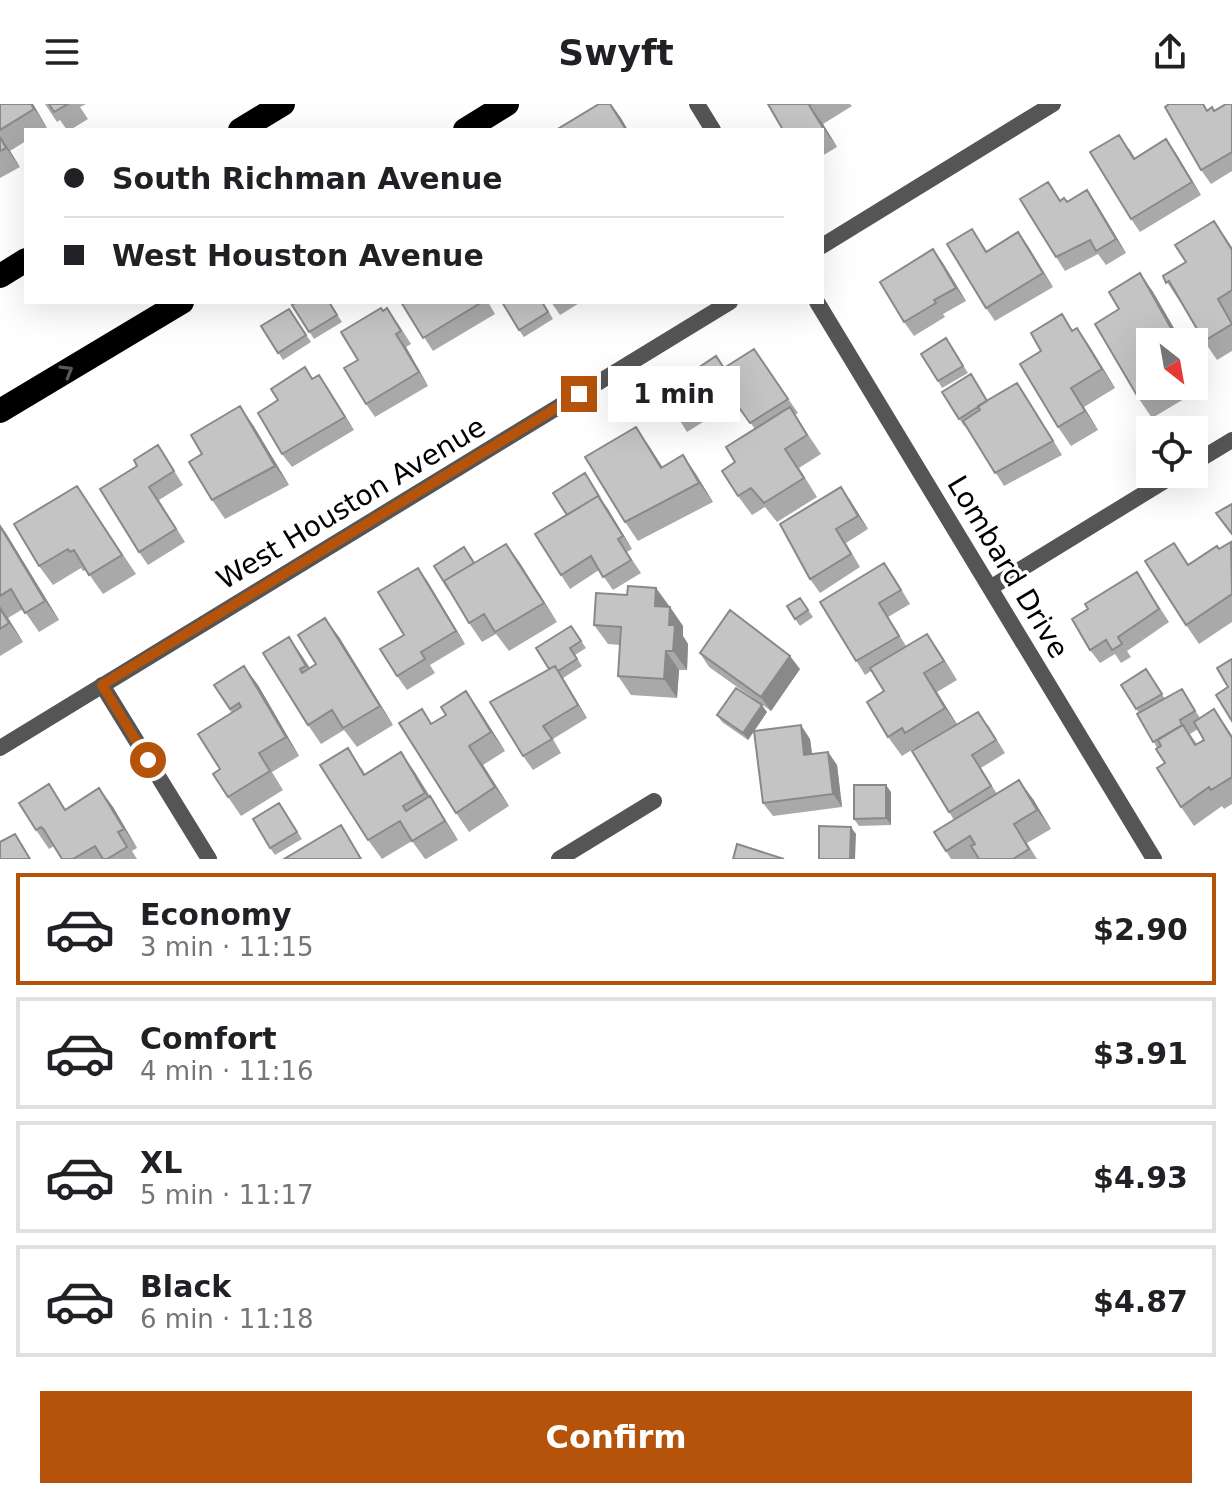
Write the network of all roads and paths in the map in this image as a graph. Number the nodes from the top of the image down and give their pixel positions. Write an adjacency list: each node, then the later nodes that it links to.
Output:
1 (283, 104): 5 (highway)
2 (507, 104): 6 (highway)
3 (697, 104): 7 (street)
4 (1053, 104): 8 (street)
5 (243, 128)
6 (468, 128)
7 (712, 128)
8 (824, 245)
9 (24, 261): 10 (highway)
10 (0, 276)
11 (179, 304): 14 (highway, one-way to 11)
12 (727, 304): 19 (street, West Houston Avenue)
13 (818, 304): 18 (street, Lombard Drive)
14 (0, 411)
15 (1232, 440): 16 (street)
16 (1208, 455)
17 (1153, 488): 18 (street)
18 (990, 588): 24 (street, Lombard Drive)
19 (102, 685): 20 (street, West Houston Avenue); 22 (street)
20 (0, 748)
21 (654, 801): 23 (street)
22 (209, 859)
23 (559, 859)
24 (1154, 859)

